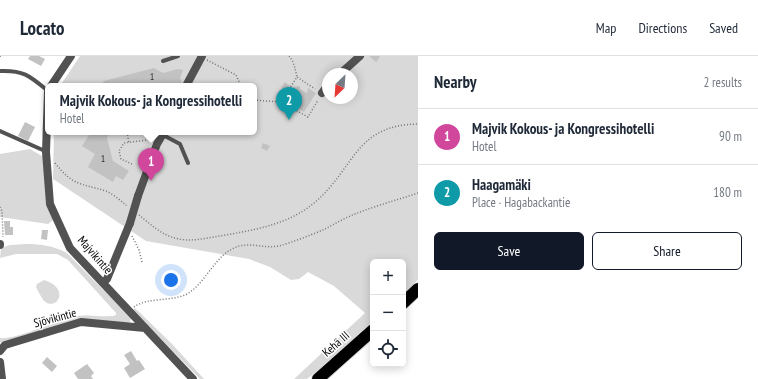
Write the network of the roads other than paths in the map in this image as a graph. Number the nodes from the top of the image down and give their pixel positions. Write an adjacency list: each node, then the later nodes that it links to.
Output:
1 (71, 56): 8 (street)
2 (178, 56): 5 (lane)
3 (360, 56): 6 (street)
4 (202, 57): 9 (street)
5 (163, 61)
6 (347, 68)
7 (0, 71): 10 (lane)
8 (53, 83)
9 (188, 83)
10 (45, 88)
11 (0, 131): 15 (lane)
12 (47, 135): 15 (street, Majvikintie)
13 (163, 135): 17 (street, bridge)
14 (167, 135): 16 (lane)
15 (46, 152): 17 (street, Majvikintie)
16 (188, 163)
17 (105, 281): 20 (street, Majvikintie)
18 (418, 289): 19 (highway)
19 (406, 300)
20 (145, 328): 22 (street, Sjövikintie); 25 (street, Majvikintie)
21 (372, 331): 26 (highway, Kehä III)
22 (0, 349)
23 (0, 362): 24 (street)
24 (2, 379)
25 (193, 379)
26 (318, 379)

